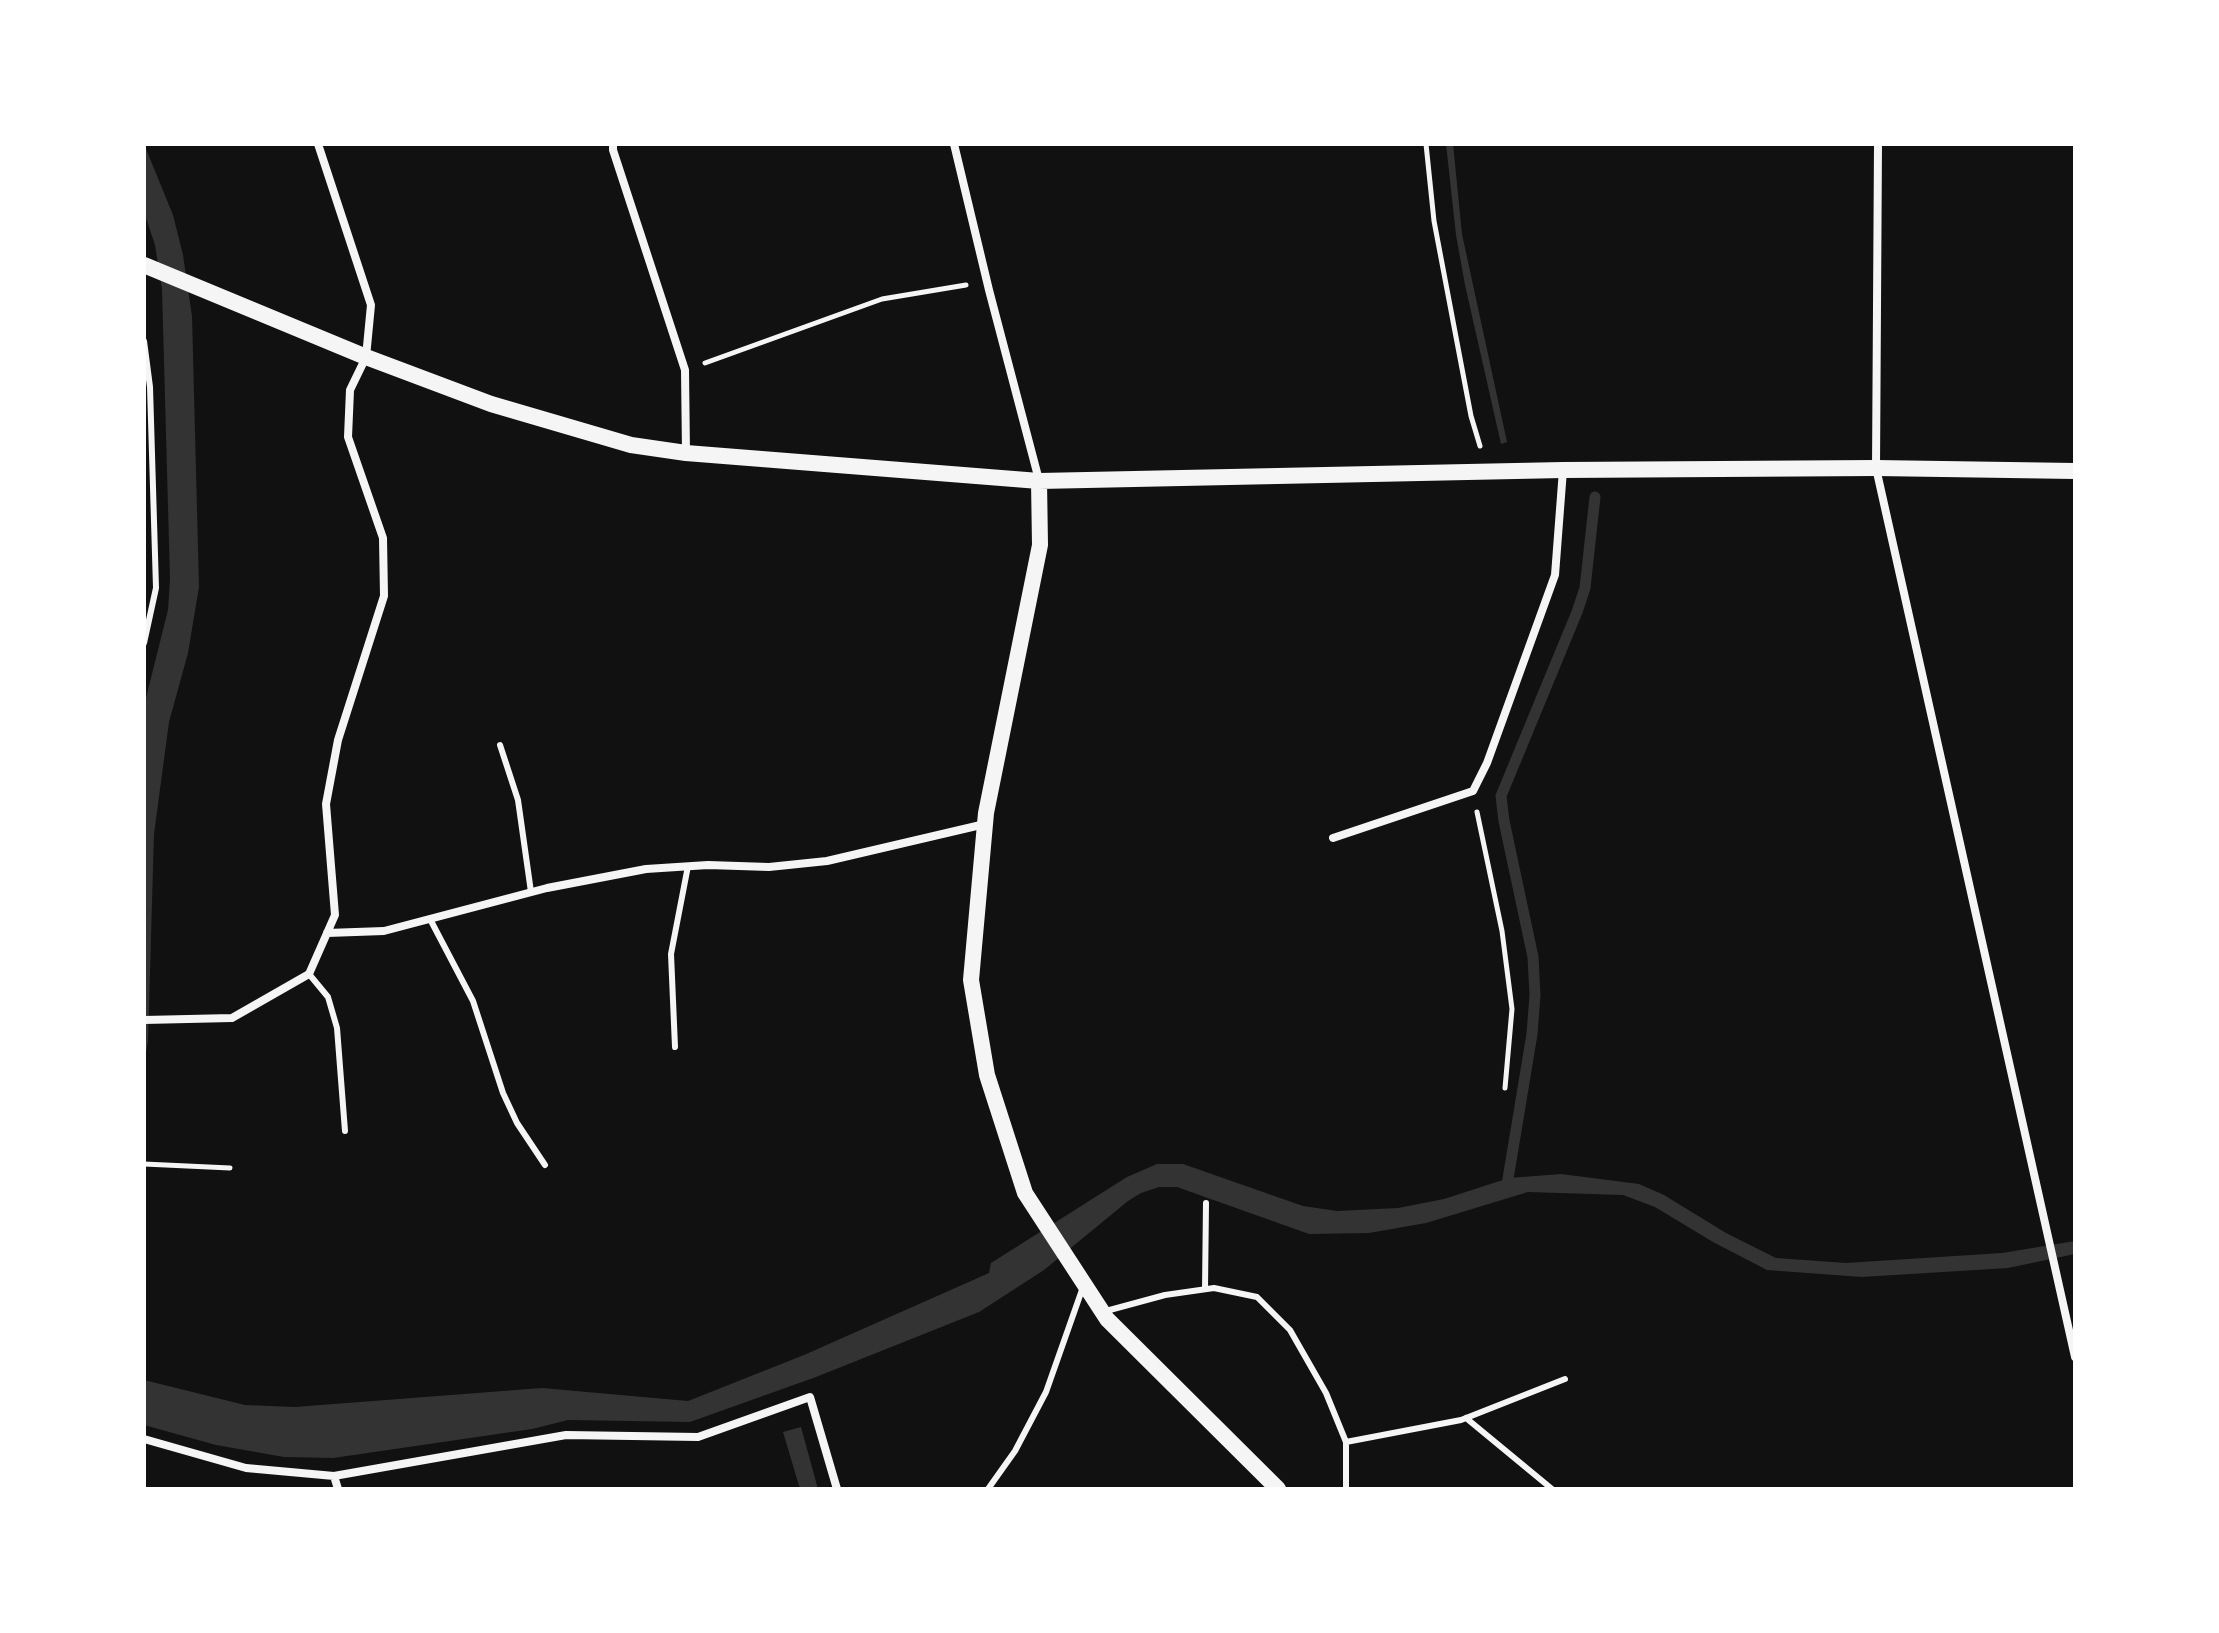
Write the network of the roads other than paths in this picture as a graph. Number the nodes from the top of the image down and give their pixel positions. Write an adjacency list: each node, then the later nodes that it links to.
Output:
1 (318, 144): 7 (street)
2 (613, 144): 8 (street)
3 (954, 144): 12 (street)
4 (1878, 144): 9 (street)
5 (148, 266): 7 (main road)
6 (144, 341): 13 (lane)
7 (366, 357): 8 (main road); 20 (street)
8 (686, 453): 12 (main road)
9 (1876, 468): 10 (main road); 11 (main road); 30 (street)
10 (1563, 470): 12 (main road); 16 (street)
11 (2075, 471)
12 (1039, 481): 15 (main road)
13 (144, 643)
14 (500, 745): 18 (lane)
15 (985, 824): 17 (street); 27 (main road)
16 (1333, 838)
17 (688, 866): 18 (street); 23 (lane)
18 (531, 892): 19 (street)
19 (430, 919): 20 (street); 25 (lane)
20 (327, 933): 21 (street)
21 (309, 974): 22 (street); 24 (lane)
22 (148, 1019)
23 (675, 1047)
24 (345, 1131)
25 (545, 1165)
26 (1206, 1203): 28 (lane)
27 (1084, 1284): 29 (main road); 38 (lane)
28 (1205, 1289): 29 (lane); 34 (lane)
29 (1103, 1312): 39 (main road)
30 (2075, 1357)
31 (1565, 1379): 32 (lane)
32 (1466, 1418): 34 (lane); 41 (lane)
33 (144, 1439): 35 (street)
34 (1346, 1442): 40 (lane)
35 (334, 1476): 36 (street); 37 (street)
36 (338, 1489)
37 (837, 1489)
38 (988, 1489)
39 (1278, 1489)
40 (1346, 1489)
41 (1552, 1489)

